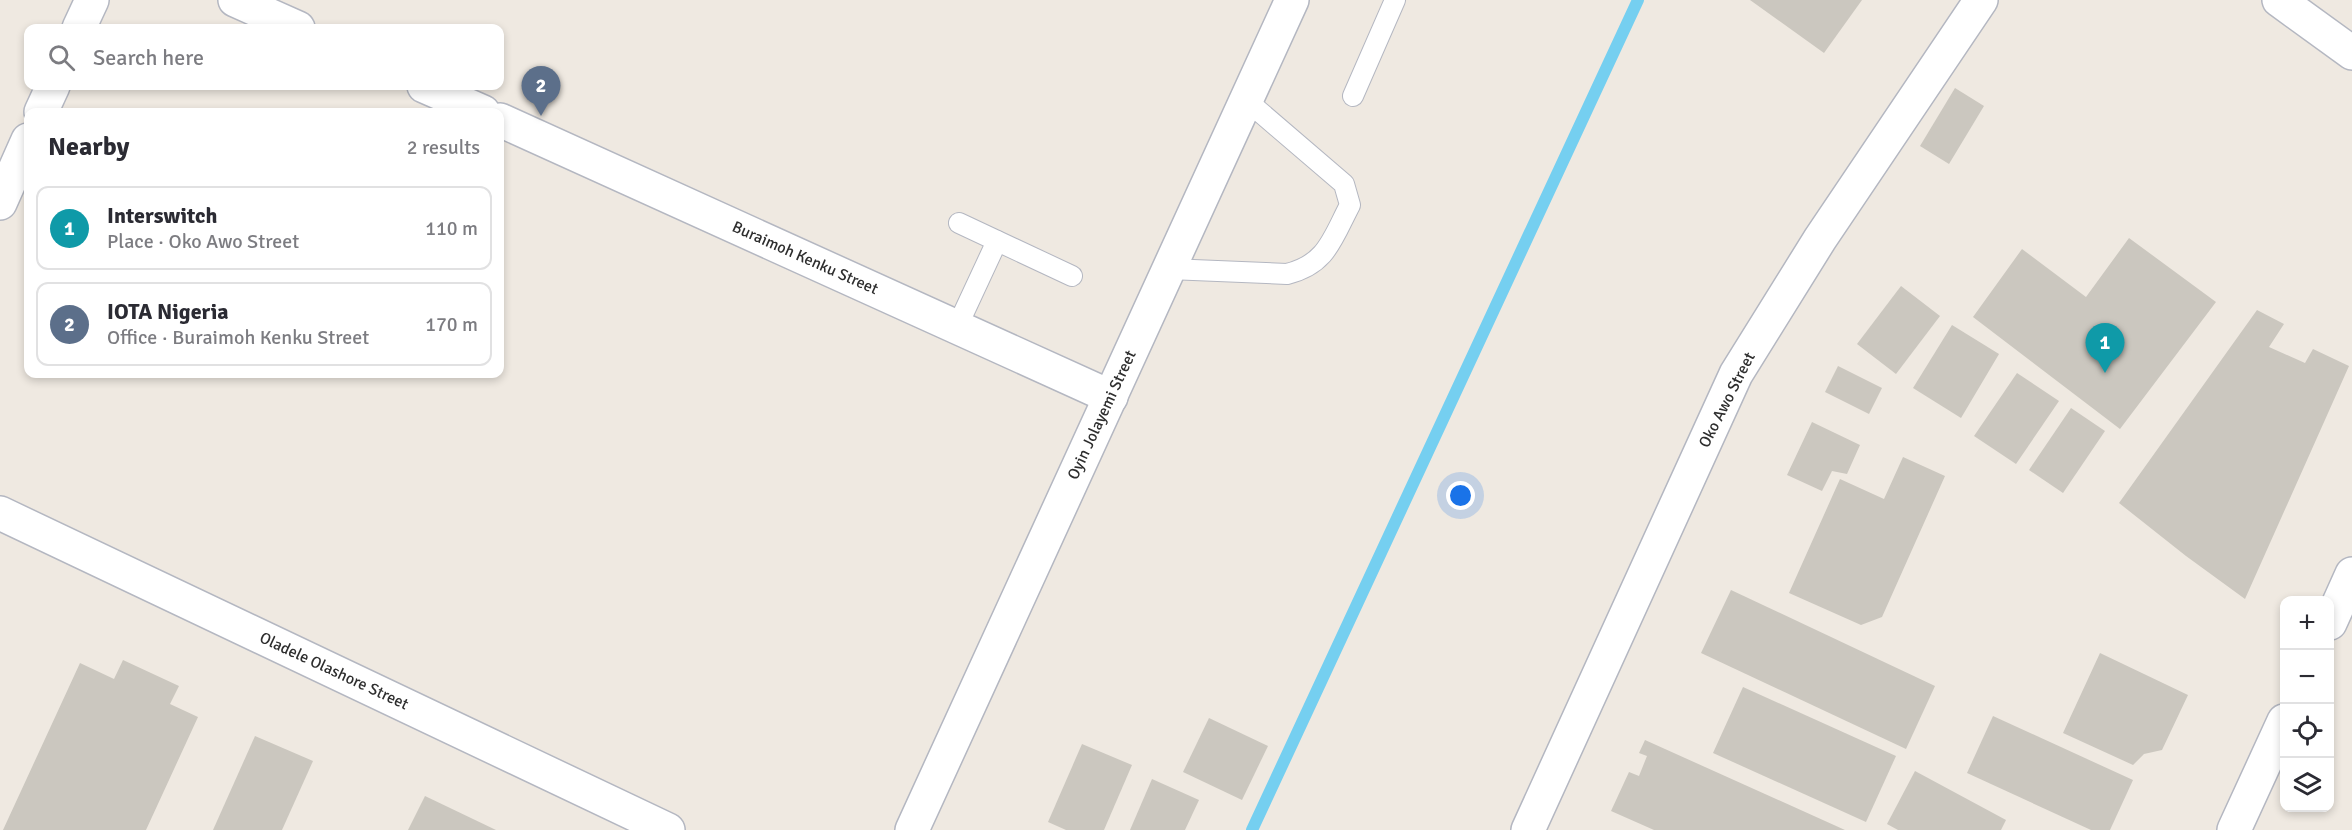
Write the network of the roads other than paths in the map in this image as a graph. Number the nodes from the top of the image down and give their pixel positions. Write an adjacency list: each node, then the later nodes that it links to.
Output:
1 (92, 0): 7 (street)
2 (235, 0): 8 (street)
3 (1292, 0): 13 (street, Oyin Jolayemi Street)
4 (1395, 0): 12 (lane)
5 (1981, 0): 31 (street, Oko Awo Street)
6 (2279, 0): 9 (street)
7 (81, 24)
8 (289, 24)
9 (2352, 53)
10 (51, 90): 14 (street)
11 (433, 90): 15 (street)
12 (1353, 96)
13 (1246, 100): 21 (street, Oyin Jolayemi Street); 21 (lane)
14 (43, 108)
15 (474, 108)
16 (504, 122): 23 (street, Buraimoh Kenku Street)
17 (24, 149): 18 (street)
18 (0, 203)
19 (958, 223): 20 (lane)
20 (997, 241): 22 (lane); 23 (lane)
21 (1169, 269): 24 (street, Oyin Jolayemi Street)
22 (1072, 276)
23 (957, 327): 24 (street, Buraimoh Kenku Street)
24 (1111, 397): 30 (street, Oyin Jolayemi Street)
25 (0, 513): 29 (street, Oladele Olashore Street)
26 (2352, 574): 27 (street)
27 (2334, 614)
28 (2280, 730): 32 (street)
29 (668, 830)
30 (912, 830)
31 (1528, 830)
32 (2234, 830)

